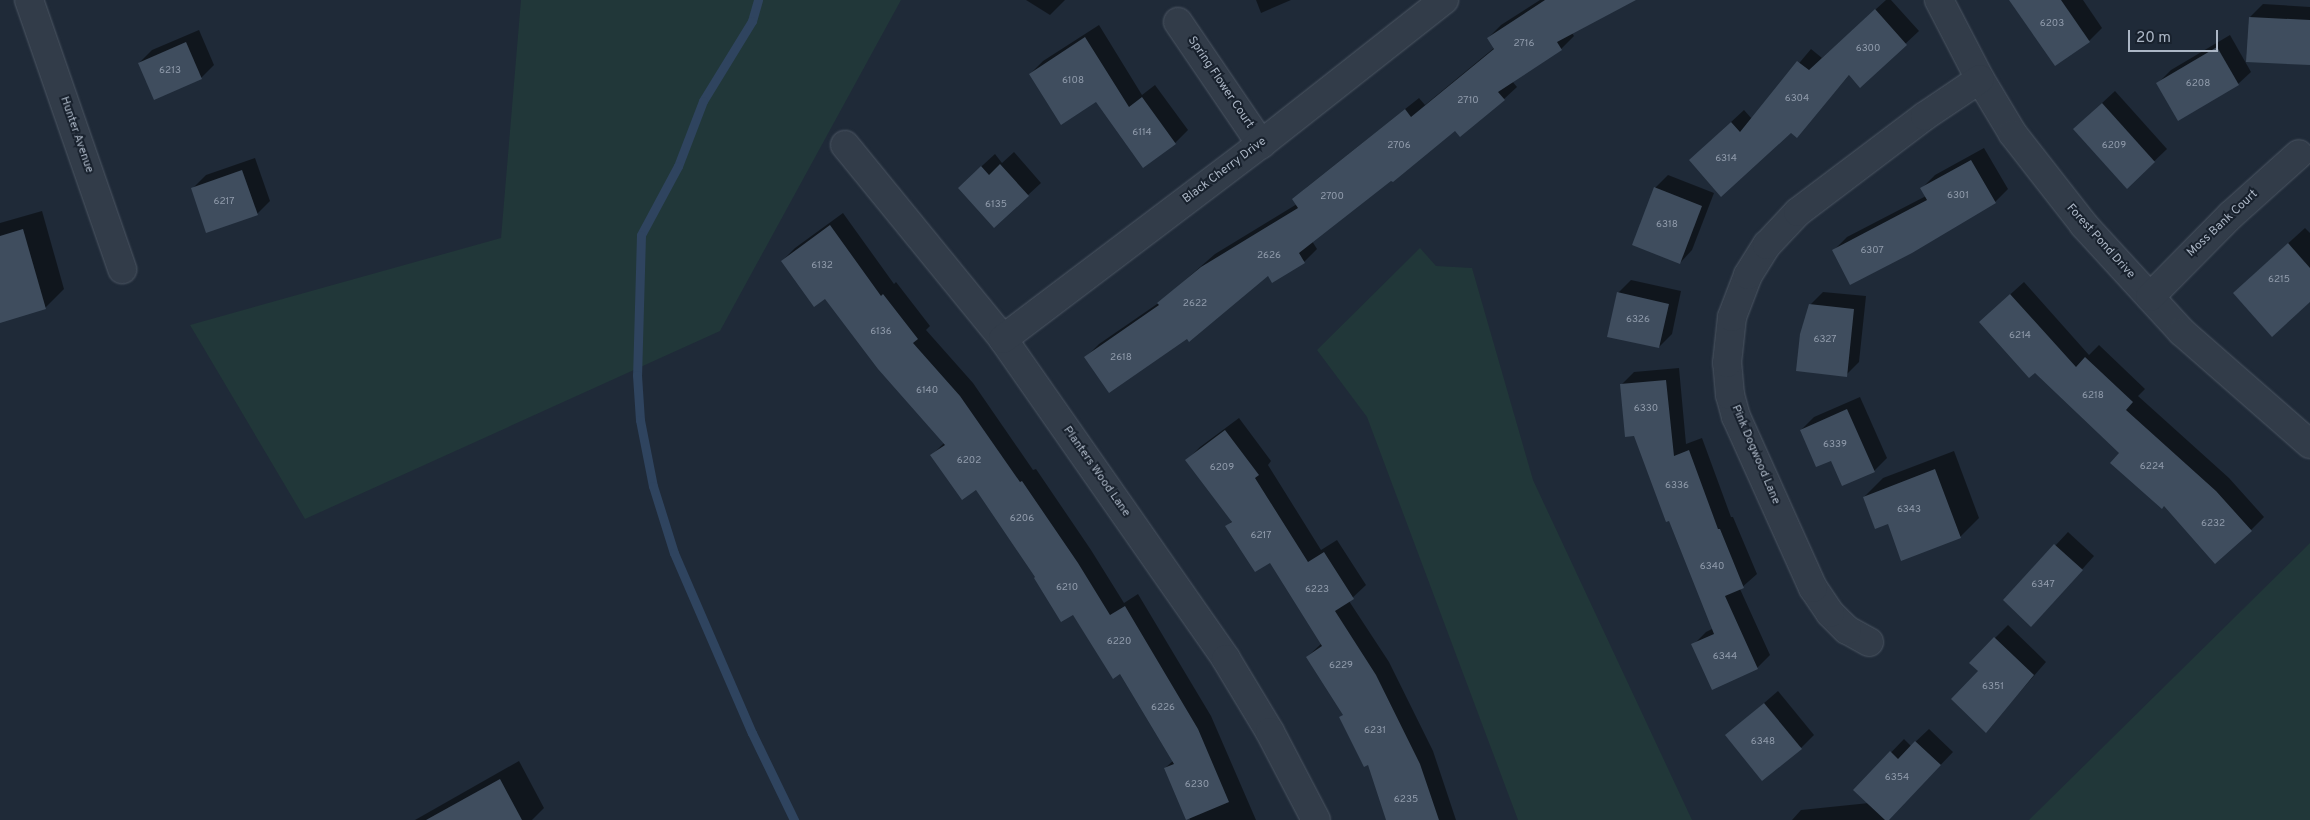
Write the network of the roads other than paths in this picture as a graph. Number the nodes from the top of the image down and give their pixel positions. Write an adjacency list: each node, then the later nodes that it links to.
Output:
1 (29, 0): 9 (street, Hunter Avenue)
2 (1444, 0): 6 (street, Black Cherry Drive)
3 (1939, 0): 5 (street, Forest Pond Drive)
4 (1178, 22): 6 (street, Spring Flower Court)
5 (1980, 79): 10 (street, Forest Pond Drive); 13 (street, Pink Dogwood Lane)
6 (1261, 144): 11 (street, Black Cherry Drive)
7 (845, 145): 11 (street, Planters Wood Lane)
8 (2299, 154): 10 (street, Moss Bank Court)
9 (122, 269)
10 (2150, 297): 12 (street, Forest Pond Drive)
11 (1003, 338): 14 (street, Planters Wood Lane)
12 (2310, 444)
13 (1869, 642)
14 (1316, 820)

